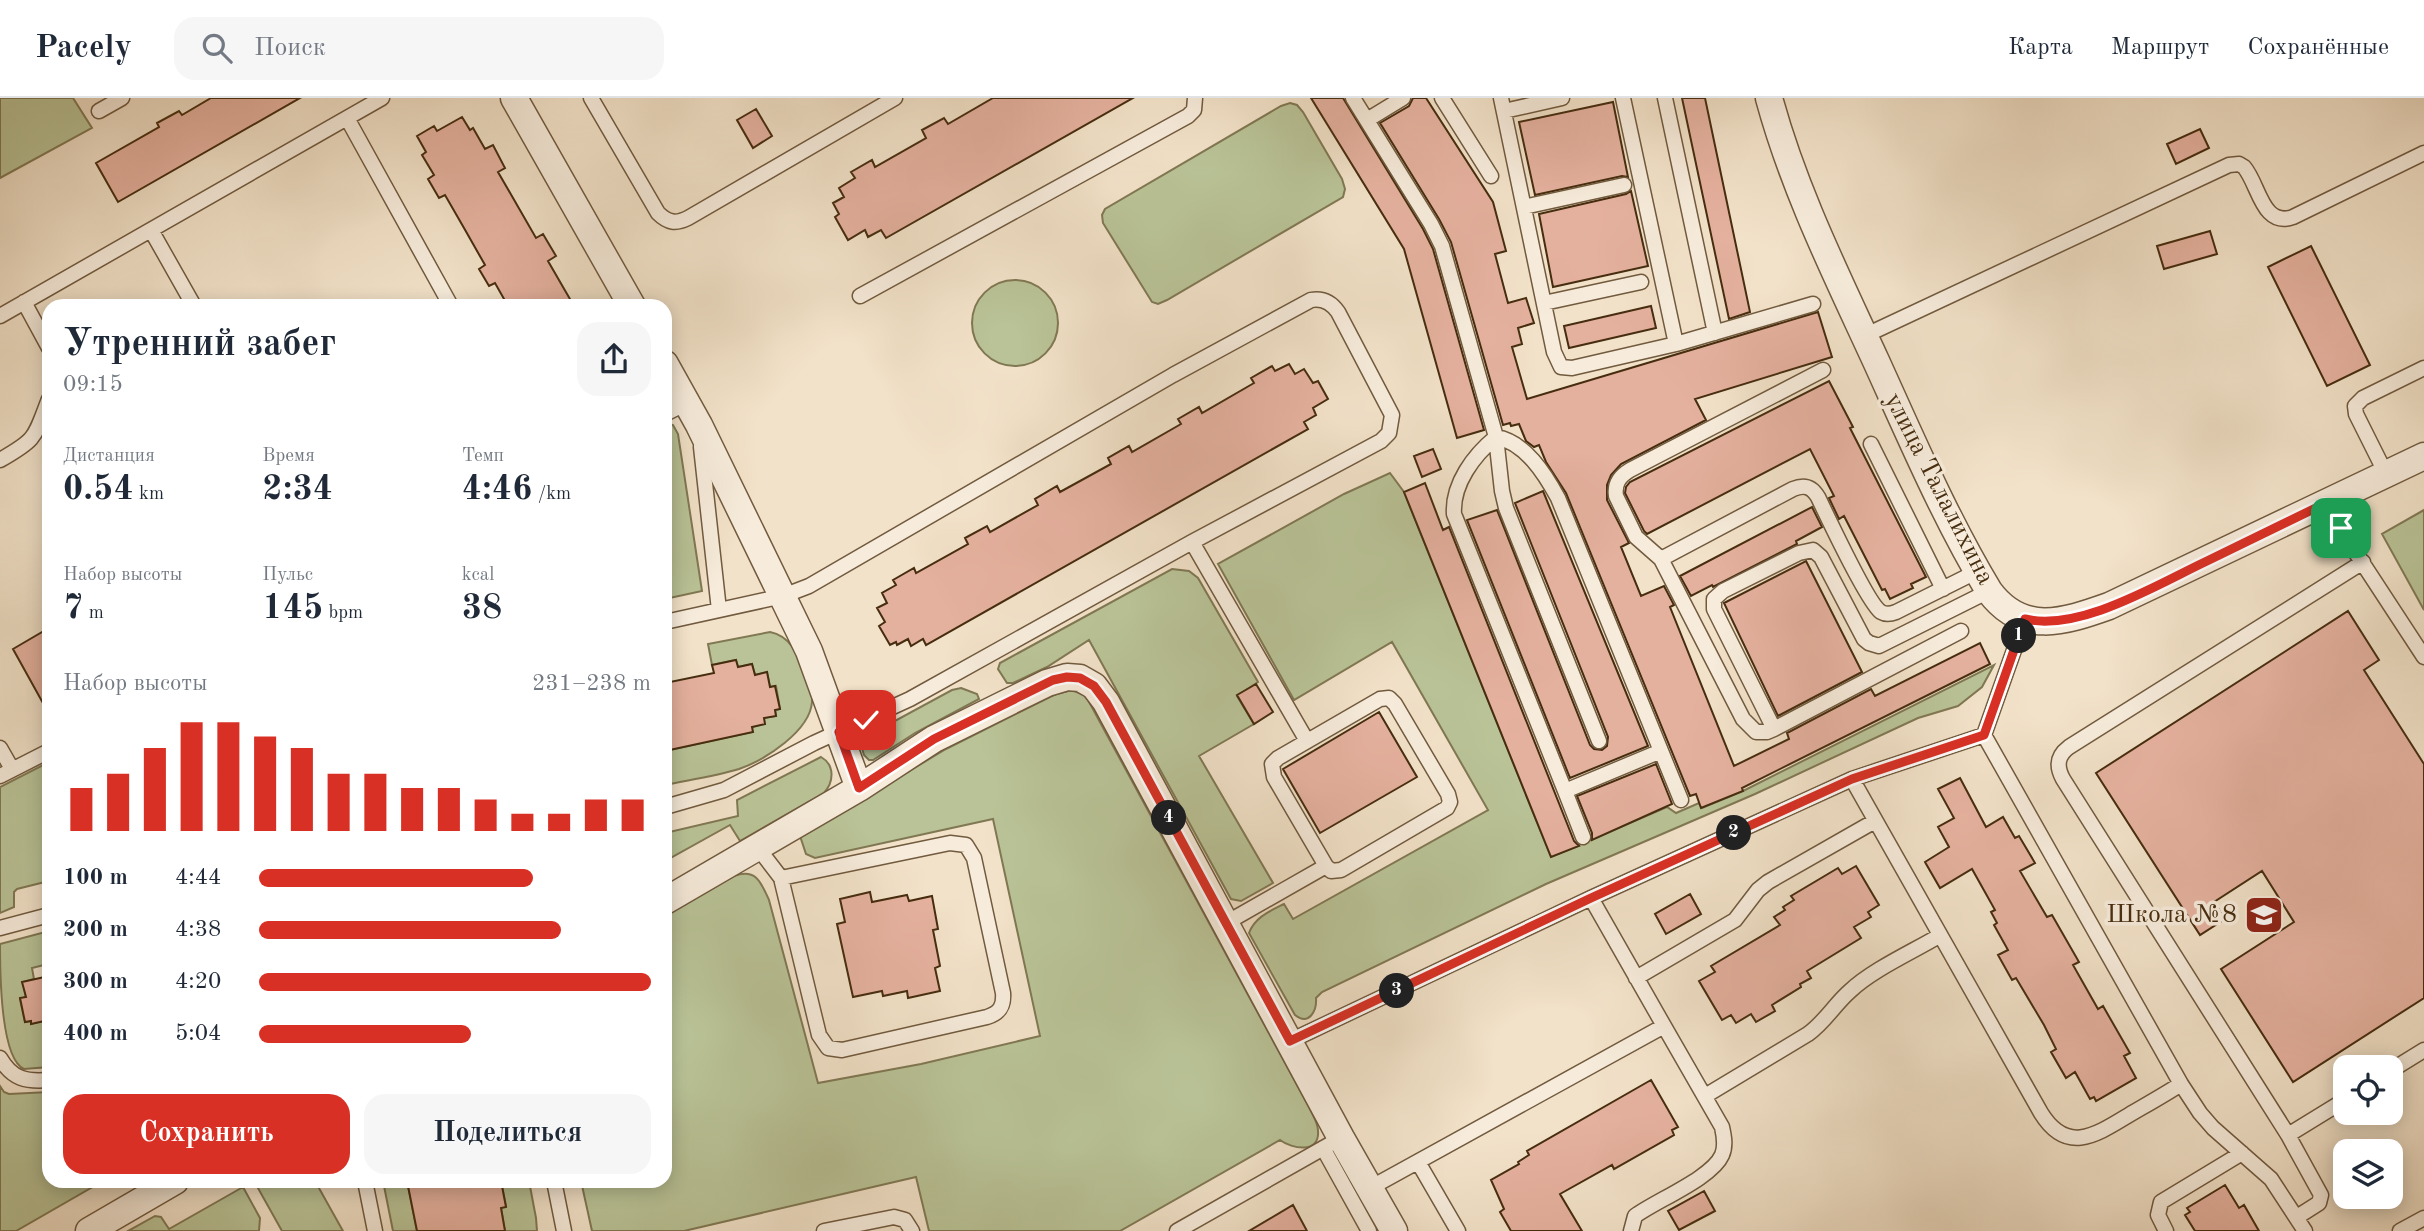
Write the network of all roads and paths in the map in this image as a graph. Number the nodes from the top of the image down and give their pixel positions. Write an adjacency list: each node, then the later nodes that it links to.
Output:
1 (122, 98): 15 (lane)
2 (382, 98): 16 (lane)
3 (514, 98): 27 (street)
4 (591, 98): 5 (lane)
5 (895, 98)
6 (1195, 98): 24 (lane)
7 (1353, 98): 17 (lane)
8 (1403, 98): 17 (lane)
9 (1442, 98): 19 (lane)
10 (1562, 98): 14 (lane)
11 (1623, 98): 35 (lane)
12 (1665, 98): 32 (lane)
13 (1769, 98): 34 (street, улица Талалихина)
14 (1503, 104): 21 (lane)
15 (99, 111)
16 (348, 118): 22 (lane); 26 (lane)
17 (1367, 120): 41 (lane)
18 (2424, 153): 34 (lane)
19 (1492, 176)
20 (1624, 186): 21 (lane)
21 (1524, 208): 29 (lane)
22 (151, 230): 25 (lane); 28 (lane)
23 (1641, 282): 29 (lane)
24 (860, 296)
25 (190, 299)
26 (447, 299)
27 (628, 299)
28 (24, 302): 31 (lane); 33 (lane)
29 (1544, 303): 35 (lane)
30 (1813, 304): 32 (lane)
31 (0, 316)
32 (1715, 333): 35 (lane)
33 (42, 335)
34 (1864, 336): 50 (street, улица Талалихина)
35 (1676, 344)
36 (2424, 368): 45 (lane)
37 (1823, 370): 48 (lane)
38 (672, 382): 39 (street)
39 (684, 414): 52 (street); 53 (lane)
40 (42, 418): 44 (lane)
41 (1496, 438): 62 (lane); 64 (lane); 69 (lane)
42 (1871, 444): 51 (lane)
43 (2424, 456): 45 (street)
44 (0, 460)
45 (2386, 474): 46 (street)
46 (2324, 504): 49 (lane); 54 (street)
47 (1192, 542): 52 (lane); 59 (lane); 61 (lane)
48 (1661, 559): 51 (lane); 58 (lane)
49 (2363, 562): 57 (lane); 93 (lane)
50 (1984, 581): 51 (lane); 54 (street, улица Талалихина); 58 (lane)
51 (1944, 589)
52 (783, 596): 53 (lane); 59 (street)
53 (719, 610): 55 (lane)
54 (2025, 619): 60 (lane)
55 (672, 620)
56 (1961, 631): 58 (lane)
57 (2424, 657)
58 (1774, 729)
59 (839, 732): 68 (street); 71 (lane)
60 (1984, 735): 67 (lane); 90 (lane)
61 (1307, 741): 75 (lane); 75 (lane)
62 (1599, 741)
63 (0, 748): 66 (lane)
64 (1661, 751): 69 (lane); 70 (lane)
65 (42, 754): 66 (lane)
66 (6, 772)
67 (1852, 779): 72 (lane); 78 (lane)
68 (859, 788): 74 (street); 80 (street)
69 (1565, 791): 73 (lane)
70 (1681, 800)
71 (672, 805)
72 (1875, 821): 82 (lane); 83 (lane)
73 (1583, 837)
74 (758, 848): 76 (lane); 77 (street)
75 (1326, 866): 80 (lane)
76 (781, 878): 76 (lane)
77 (672, 897)
78 (1591, 898): 83 (lane); 85 (lane)
79 (42, 917): 81 (lane)
80 (1226, 923): 85 (street)
81 (0, 928)
82 (1939, 936): 90 (lane); 91 (lane)
83 (1636, 978): 84 (lane)
84 (1664, 1026): 91 (lane); 96 (lane)
85 (1290, 1041): 94 (street)
86 (2424, 1050): 88 (lane)
87 (0, 1058): 89 (lane)
88 (2403, 1063)
89 (42, 1080)
90 (2181, 1084): 95 (lane)
91 (1705, 1096): 112 (lane)
92 (2333, 1107): 93 (lane)
93 (2288, 1135): 101 (lane)
94 (1332, 1143): 100 (street); 108 (lane); 109 (lane)
95 (2242, 1153): 101 (lane); 113 (lane)
96 (1418, 1162): 100 (lane); 111 (lane)
97 (163, 1188): 103 (street)
98 (366, 1188): 104 (lane)
99 (555, 1188): 105 (lane)
100 (1370, 1188): 110 (street)
101 (2297, 1217): 114 (lane)
102 (2424, 1218): 115 (lane)
103 (89, 1231)
104 (375, 1231)
105 (564, 1231)
106 (824, 1231): 107 (lane)
107 (912, 1231)
108 (1177, 1231)
109 (1369, 1231)
110 (1394, 1231)
111 (1458, 1231)
112 (1631, 1231)
113 (2166, 1231)
114 (2305, 1231)
115 (2400, 1231)

